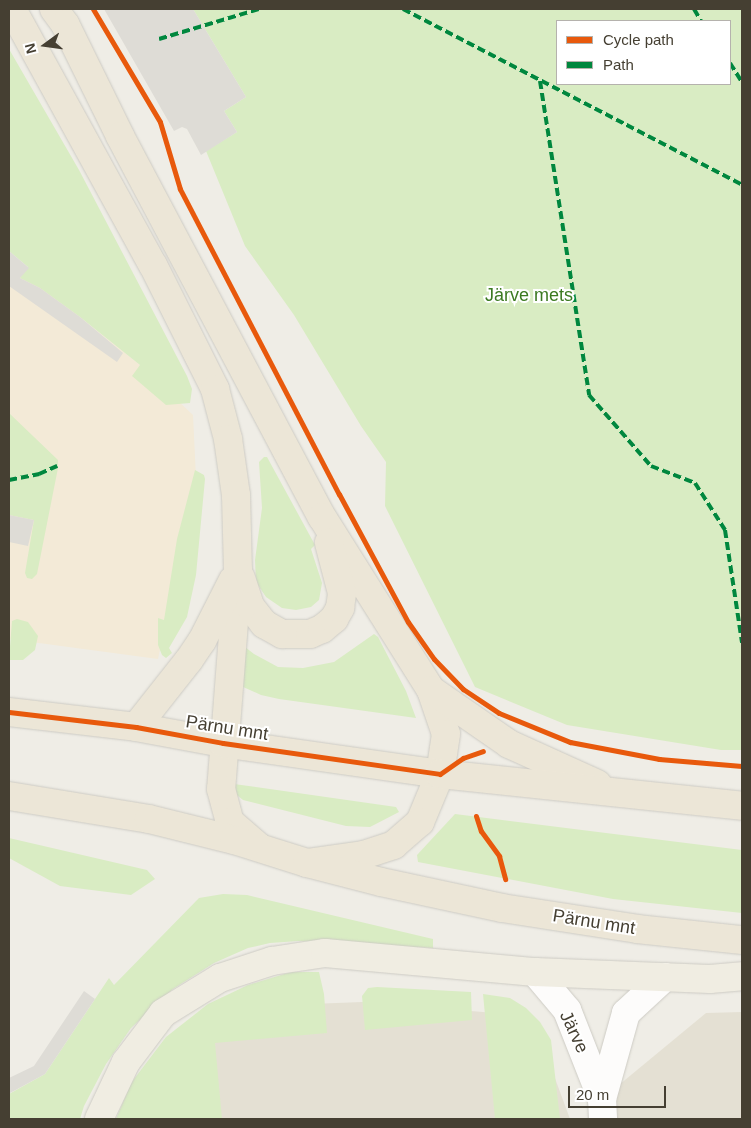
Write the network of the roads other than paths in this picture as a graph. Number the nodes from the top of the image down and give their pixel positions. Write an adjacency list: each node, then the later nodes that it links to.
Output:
1 (12, 9): 4 (highway)
2 (54, 9): 3 (highway)
3 (322, 517): 4 (highway); 5 (highway)
4 (238, 570): 7 (highway); 8 (highway)
5 (431, 690): 9 (highway); 10 (highway)
6 (9, 712): 7 (highway, Pärnu mnt)
7 (136, 727): 8 (highway, Pärnu mnt)
8 (223, 742): 9 (highway, Pärnu mnt); 13 (highway)
9 (440, 774): 10 (highway, Pärnu mnt); 14 (highway)
10 (620, 794): 12 (highway, Pärnu mnt)
11 (9, 796): 13 (highway, Pärnu mnt)
12 (742, 806)
13 (259, 847): 14 (highway, Pärnu mnt)
14 (307, 863): 15 (highway, Pärnu mnt)
15 (742, 940)
16 (535, 972): 18 (main road); 19 (street, Järve); 20 (main road)
17 (742, 976): 18 (main road)
18 (665, 977): 19 (street, Järve)
19 (603, 1109)
20 (99, 1119)

